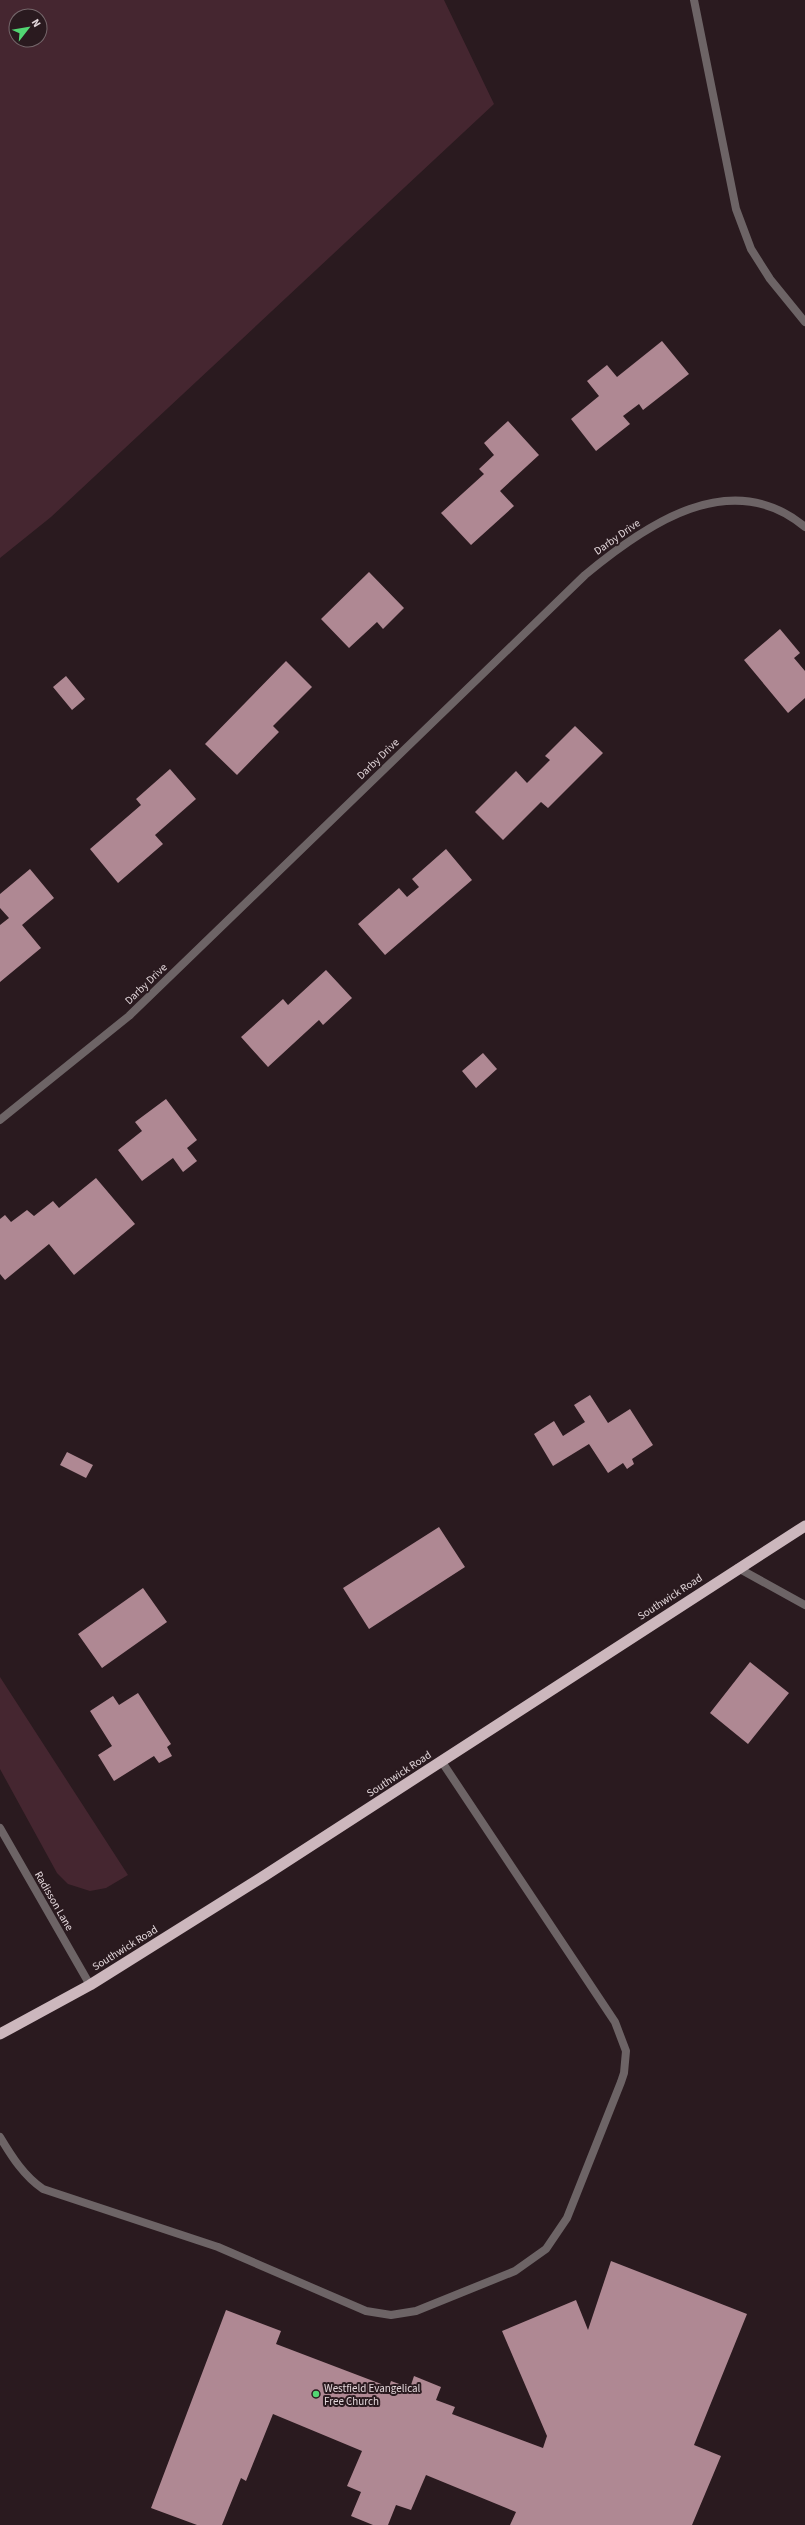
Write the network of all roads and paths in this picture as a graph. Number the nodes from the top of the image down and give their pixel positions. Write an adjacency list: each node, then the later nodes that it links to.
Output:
1 (694, 0): 2 (street)
2 (805, 322)
3 (805, 527): 4 (street, Darby Drive)
4 (0, 1120)
5 (805, 1526): 6 (highway, Southwick Road)
6 (738, 1568): 7 (street); 8 (highway, Southwick Road)
7 (805, 1605)
8 (442, 1762): 10 (highway, Southwick Road); 12 (street)
9 (0, 1828): 10 (street, Radisson Lane)
10 (90, 1985): 11 (highway, Southwick Road)
11 (0, 2034)
12 (0, 2137)

